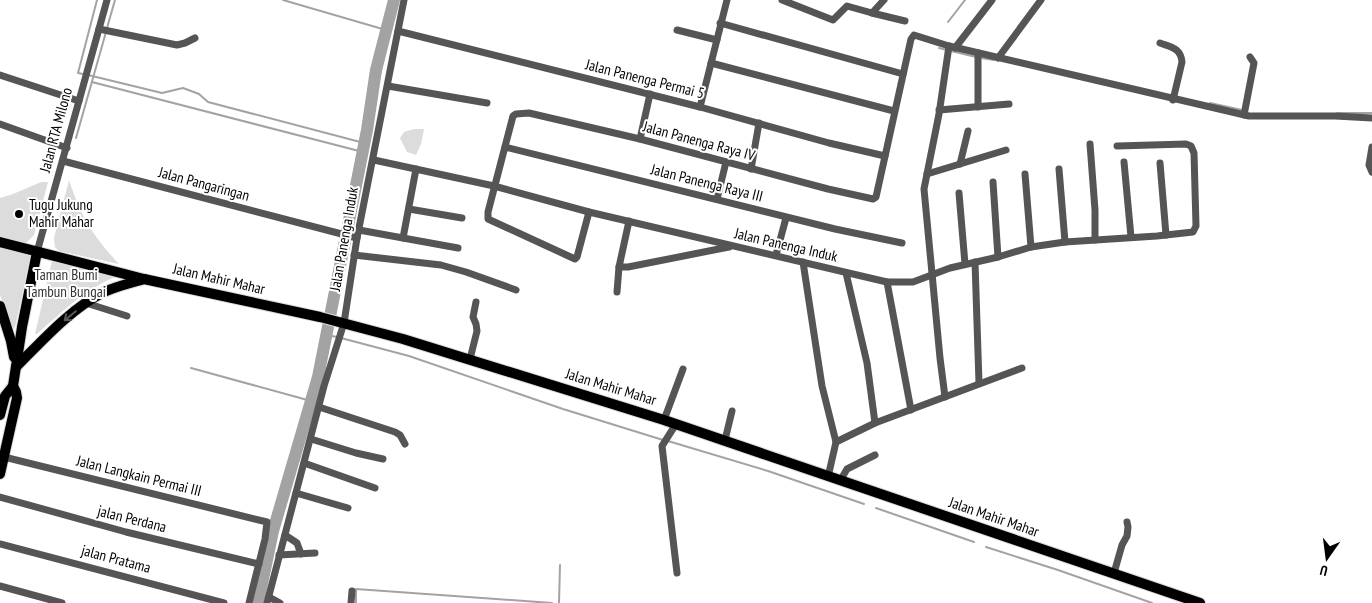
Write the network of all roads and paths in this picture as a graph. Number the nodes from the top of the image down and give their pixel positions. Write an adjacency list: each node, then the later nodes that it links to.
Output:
1 (107, 0): 11 (street, Jalan RTA Milono)
2 (404, 0): 13 (street, Jalan Panenga Induk)
3 (727, 0): 10 (street)
4 (782, 0): 8 (street)
5 (884, 0): 8 (street)
6 (992, 0): 17 (street)
7 (1041, 0): 20 (street)
8 (872, 13): 9 (street)
9 (905, 21)
10 (720, 23): 15 (street); 22 (street)
11 (99, 29): 14 (street); 27 (street, Jalan RTA Milono)
12 (677, 30): 15 (street)
13 (398, 31): 24 (street, Jalan Panenga Induk); 25 (street, Jalan Panenga Permai 5)
14 (195, 38)
15 (717, 40): 21 (street)
16 (1160, 43): 26 (street)
17 (952, 47): 18 (street); 22 (street); 32 (street)
18 (978, 53): 20 (street); 31 (street)
19 (1250, 57): 34 (street)
20 (998, 58): 26 (street)
21 (711, 63): 30 (street); 33 (street)
22 (903, 74): 33 (street)
23 (0, 75): 27 (street)
24 (388, 86): 28 (street); 47 (street, Jalan Panenga Induk)
25 (650, 94): 30 (street, Jalan Panenga Permai 5); 39 (street)
26 (1173, 100): 34 (street)
27 (79, 101): 44 (street, Jalan RTA Milono)
28 (487, 103)
29 (1008, 104): 31 (street)
30 (700, 107): 36 (street, Jalan Panenga Permai 5)
31 (978, 107): 32 (street)
32 (939, 110): 57 (street)
33 (894, 111): 46 (street)
34 (1244, 115): 35 (street)
35 (1372, 118)
36 (759, 123): 46 (street, Jalan Panenga Permai 5); 54 (street)
37 (0, 124): 44 (street)
38 (968, 132): 52 (street)
39 (640, 139): 42 (street, Jalan Panenga Raya IV); 49 (street, Jalan Panenga Raya IV)
40 (1090, 144): 73 (street)
41 (1118, 146): 69 (street, Jalan Panenga Induk)
42 (505, 147): 60 (street); 62 (street, Jalan Panenga Raya III)
43 (1372, 147): 56 (street)
44 (67, 148): 48 (street, Jalan RTA Milono)
45 (1006, 150): 52 (street)
46 (885, 156): 54 (street, Jalan Panenga Raya IV)
47 (374, 160): 53 (street, Jalan Panenga Induk); 68 (street, Jalan Panenga Induk)
48 (63, 161): 71 (street, Jalan Pangaringan); 80 (street, Jalan RTA Milono)
49 (726, 162): 54 (street, Jalan Panenga Raya IV); 62 (street)
50 (1124, 162): 70 (street)
51 (1160, 163): 69 (street)
52 (960, 164): 57 (street)
53 (416, 169): 60 (street, Jalan Panenga Induk); 63 (street)
54 (752, 169)
55 (1059, 169): 75 (street)
56 (1372, 172)
57 (927, 174): 89 (street)
58 (1025, 174): 78 (street)
59 (992, 182): 83 (street)
60 (494, 186): 64 (street, Jalan Panenga Induk); 64 (street)
61 (959, 193): 86 (street)
62 (717, 199): 66 (street, Jalan Panenga Raya III)
63 (409, 209): 65 (street); 72 (street)
64 (588, 212): 67 (street, Jalan Panenga Induk)
65 (462, 218)
66 (786, 218): 76 (street, Jalan Panenga Raya III); 82 (street)
67 (629, 221): 77 (street, Jalan Panenga Induk); 87 (street)
68 (359, 230): 71 (street, Jalan Panenga Induk); 72 (street)
69 (1166, 235): 70 (street, Jalan Panenga Induk)
70 (1131, 237): 73 (street, Jalan Panenga Induk)
71 (354, 238): 81 (street, Jalan Panenga Induk)
72 (403, 238): 79 (street)
73 (1095, 240): 75 (street, Jalan Panenga Induk)
74 (0, 242): 80 (highway, Jalan Mahir Mahar)
75 (1065, 242): 78 (street, Jalan Panenga Induk)
76 (902, 244)
77 (733, 246): 82 (street, Jalan Panenga Induk); 87 (street)
78 (1031, 247): 83 (street, Jalan Panenga Induk)
79 (458, 248)
80 (38, 252): 90 (highway, Jalan Mahir Mahar); 100 (highway, Jalan RTA Milono)
81 (354, 255): 92 (street); 98 (street, Jalan Panenga Induk)
82 (776, 255): 84 (street, Jalan Panenga Induk)
83 (998, 257): 85 (street, Jalan Panenga Induk)
84 (803, 262): 88 (street, Jalan Panenga Induk); 115 (street)
85 (975, 262): 86 (street, Jalan Panenga Induk); 103 (street)
86 (965, 264): 89 (street, Jalan Panenga Induk)
87 (619, 267): 93 (street)
88 (846, 273): 91 (street, Jalan Panenga Induk); 111 (street)
89 (932, 275): 91 (street, Jalan Panenga Induk); 105 (street)
90 (144, 278): 95 (highway); 98 (highway, Jalan Mahir Mahar)
91 (887, 282): 108 (street)
92 (516, 290)
93 (616, 292)
94 (476, 302): 99 (street)
95 (86, 303): 97 (street); 100 (highway, one-way to 100)
96 (0, 306): 100 (highway)
97 (127, 316)
98 (341, 322): 99 (highway, Jalan Mahir Mahar); 106 (street, Jalan Panenga Induk)
99 (470, 360): 110 (highway, Jalan Mahir Mahar)
100 (16, 368): 104 (highway, Jalan RTA Milono)
101 (1022, 368): 103 (street)
102 (683, 369): 110 (street)
103 (979, 383): 105 (street)
104 (13, 386): 109 (highway, Jalan RTA Milono); 118 (highway, Jalan RTA Milono)
105 (945, 396): 108 (street)
106 (319, 407): 113 (street, Jalan Panenga Induk); 116 (street)
107 (732, 410): 114 (street)
108 (911, 410): 111 (street)
109 (0, 413)
110 (664, 420): 112 (highway, Jalan Mahir Mahar)
111 (875, 423): 115 (street)
112 (676, 424): 114 (highway, Jalan Mahir Mahar); 135 (street)
113 (311, 439): 119 (street); 120 (street, Jalan Panenga Induk)
114 (724, 440): 122 (highway, Jalan Mahir Mahar)
115 (836, 442): 122 (street)
116 (405, 444)
117 (875, 455): 123 (street)
118 (4, 457): 121 (highway, Jalan RTA Milono); 134 (street, Jalan Langkain Permai III)
119 (383, 459)
120 (304, 463): 124 (street); 125 (street, Jalan Panenga Induk)
121 (0, 474)
122 (828, 476): 123 (highway, Jalan Mahir Mahar)
123 (840, 480): 136 (highway, Jalan Mahir Mahar)
124 (375, 488)
125 (296, 493): 127 (street); 129 (street, Jalan Panenga Induk)
126 (0, 497): 134 (street, jalan Perdana)
127 (348, 508)
128 (1127, 522): 136 (street)
129 (285, 535): 132 (street); 133 (street, Jalan Panenga Induk)
130 (0, 544): 141 (street, jalan Pratama)
131 (315, 553): 132 (street)
132 (301, 554): 133 (street)
133 (279, 555): 139 (street, Jalan Panenga Induk)
134 (259, 564): 142 (street)
135 (677, 573)
136 (1114, 573): 145 (highway, Jalan Mahir Mahar)
137 (0, 586): 140 (street)
138 (352, 591): 144 (street)
139 (268, 600): 143 (street)
140 (62, 603)
141 (224, 603)
142 (249, 603)
143 (280, 603)
144 (351, 603)
145 (1200, 603)

